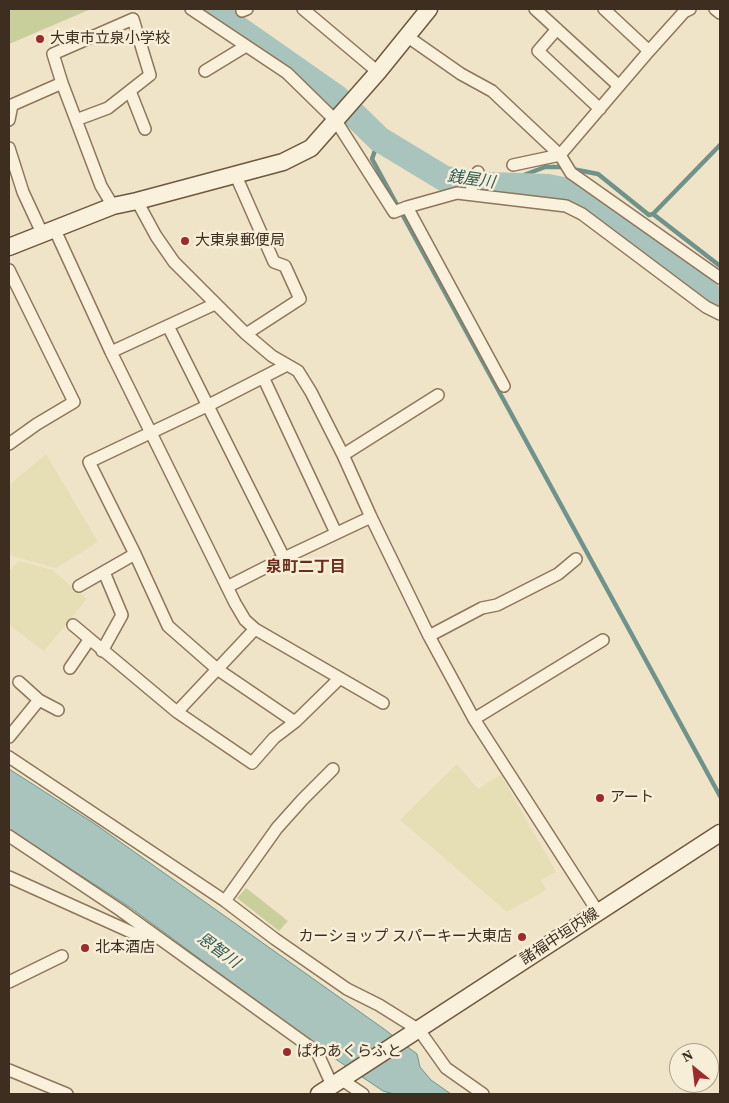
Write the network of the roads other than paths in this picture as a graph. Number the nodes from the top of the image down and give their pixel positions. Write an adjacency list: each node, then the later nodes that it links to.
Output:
1 (191, 9): 11 (street)
2 (302, 9): 14 (street)
3 (429, 9): 10 (street)
4 (535, 9): 9 (street)
5 (604, 9): 12 (street)
6 (690, 9): 12 (street)
7 (715, 9): 8 (street)
8 (720, 13)
9 (557, 29): 16 (street); 18 (street)
10 (408, 37): 14 (street); 24 (street)
11 (246, 46): 13 (street); 21 (street)
12 (649, 51): 16 (street)
13 (205, 71)
14 (378, 72): 21 (street)
15 (62, 83): 17 (street); 19 (street); 20 (street)
16 (619, 86): 18 (street)
17 (130, 91): 20 (street); 22 (street)
18 (600, 109): 24 (street)
19 (9, 120)
20 (76, 120): 30 (street)
21 (336, 122): 27 (street); 31 (street)
22 (145, 129)
23 (9, 148): 32 (street)
24 (565, 164): 25 (street); 35 (street)
25 (513, 165)
26 (478, 172): 28 (street)
27 (236, 176): 29 (street); 39 (street)
28 (470, 193): 31 (street); 37 (street)
29 (138, 201): 30 (street); 36 (street)
30 (113, 206): 32 (street)
31 (401, 209): 43 (street)
32 (48, 230): 33 (street); 40 (street)
33 (9, 246)
34 (9, 270): 47 (street)
35 (720, 278)
36 (214, 304): 38 (street); 39 (street)
37 (720, 314)
38 (168, 326): 40 (street); 45 (street)
39 (246, 334): 41 (street)
40 (111, 352): 46 (street)
41 (287, 365): 42 (street); 48 (street)
42 (263, 377): 45 (street); 50 (street)
43 (504, 386)
44 (438, 396): 48 (street)
45 (209, 405): 46 (street); 52 (street)
46 (151, 433): 51 (street); 56 (street)
47 (9, 444)
48 (343, 455): 49 (street)
49 (371, 517): 50 (street); 59 (street)
50 (336, 533): 52 (street)
51 (135, 554): 54 (street); 64 (street)
52 (284, 558): 56 (street)
53 (576, 559): 59 (street)
54 (104, 572): 55 (street); 62 (street)
55 (79, 586)
56 (227, 588): 58 (street)
57 (73, 625): 60 (street)
58 (255, 629): 64 (street); 65 (street)
59 (429, 636): 71 (street)
60 (89, 640): 62 (street); 63 (street)
61 (603, 640): 71 (street)
62 (102, 651): 70 (street)
63 (70, 668)
64 (217, 669): 70 (street); 72 (street)
65 (340, 678): 68 (street); 72 (street)
66 (20, 682): 67 (street)
67 (39, 700): 69 (street); 73 (street)
68 (383, 703)
69 (58, 710)
70 (177, 712): 72 (street)
71 (474, 719): 80 (street)
72 (296, 722)
73 (9, 737)
74 (9, 757): 79 (street)
75 (333, 769): 79 (street)
76 (720, 833): 80 (street, 諸福中垣内線)
77 (9, 836): 81 (street)
78 (9, 877): 81 (street)
79 (226, 901): 84 (street)
80 (598, 912): 84 (street, 諸福中垣内線)
81 (157, 937): 86 (street)
82 (62, 956): 83 (street)
83 (9, 982)
84 (419, 1030): 86 (street, 諸福中垣内線); 89 (street)
85 (9, 1070): 87 (street)
86 (335, 1084): 88 (street)
87 (67, 1094)
88 (363, 1094)
89 (483, 1094)

